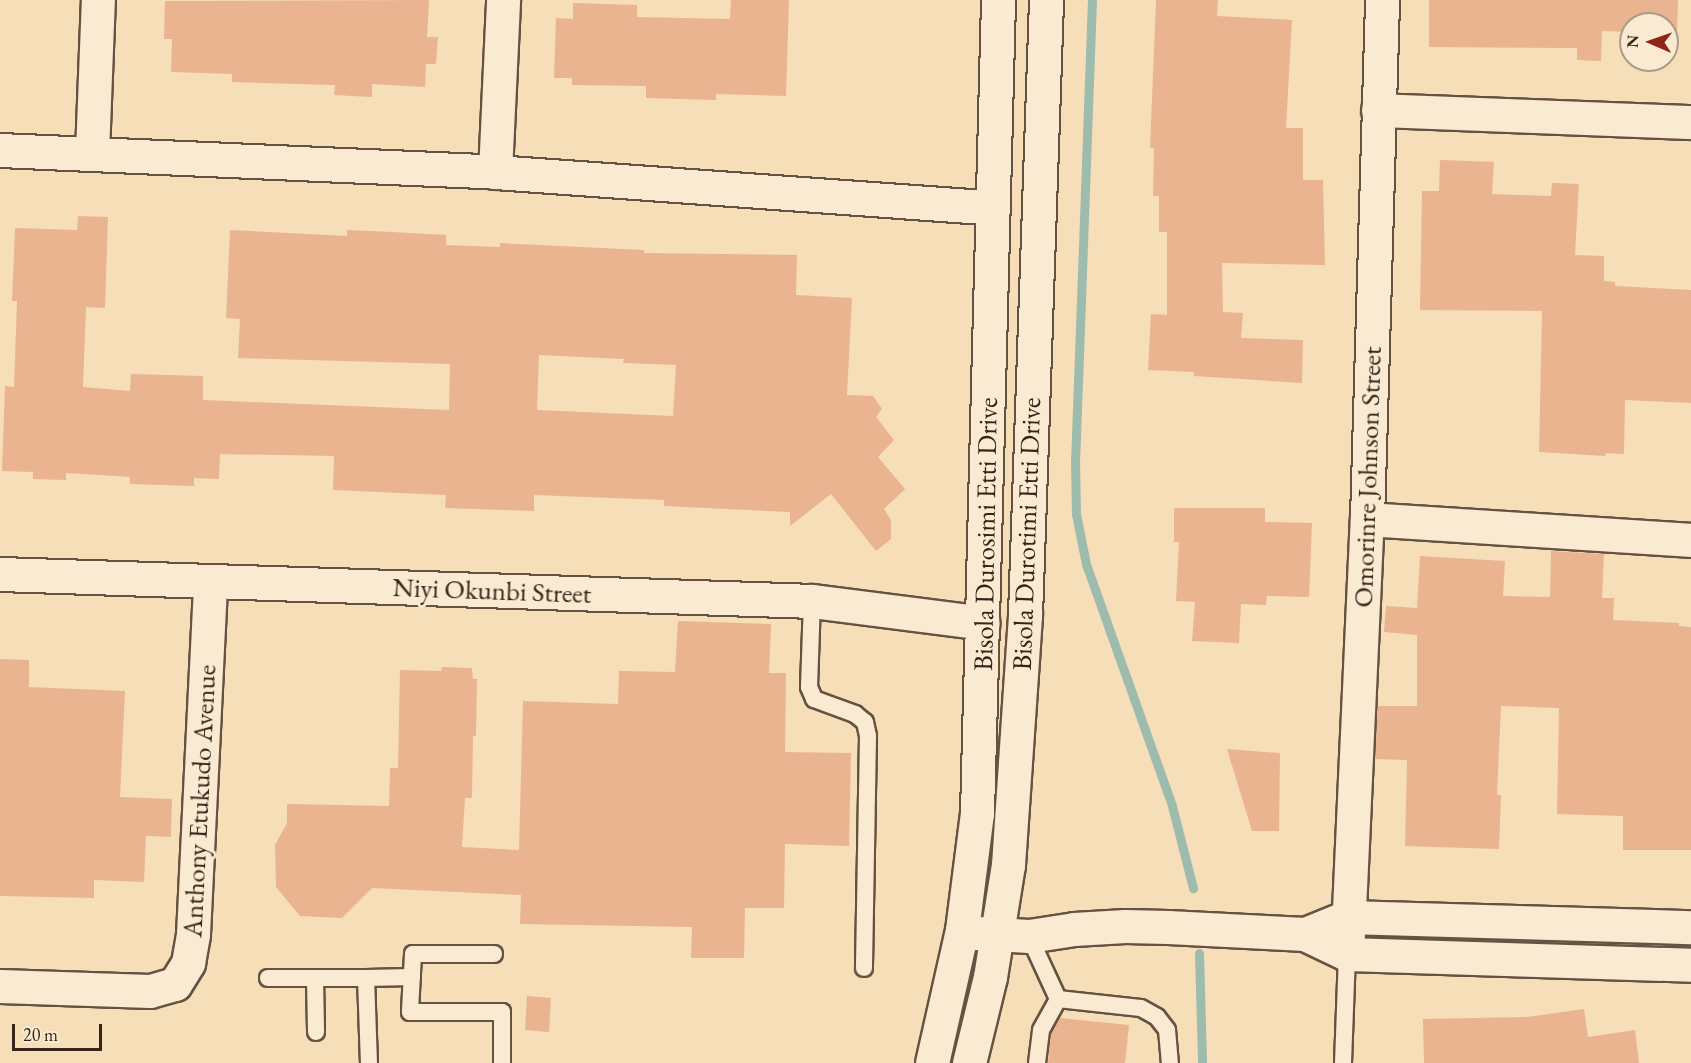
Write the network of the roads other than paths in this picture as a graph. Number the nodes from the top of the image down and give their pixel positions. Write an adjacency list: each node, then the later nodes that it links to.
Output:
1 (98, 0): 9 (street)
2 (503, 0): 10 (street)
3 (998, 0): 11 (street, Bisola Durosimi Etti Drive)
4 (1046, 0): 22 (street, Bisola Durotimi Etti Drive)
5 (1382, 0): 6 (street, Omorinre Johnson Street)
6 (1378, 110): 7 (street); 12 (street, Omorinre Johnson Street)
7 (1691, 122)
8 (0, 150): 9 (street)
9 (92, 153): 10 (street)
10 (495, 172): 11 (street)
11 (992, 208): 17 (street, Bisola Durosimi Etti Drive)
12 (1367, 519): 13 (street); 18 (street, Omorinre Johnson Street)
13 (1691, 540)
14 (0, 574): 15 (street, Niyi Okunbi Street)
15 (210, 581): 16 (street, Niyi Okunbi Street); 32 (street, Anthony Etukudo Avenue)
16 (812, 601): 17 (street, Niyi Okunbi Street); 27 (lane)
17 (983, 623): 20 (street, Bisola Durosimi Etti Drive)
18 (1347, 917): 19 (street); 21 (street); 25 (street, Omorinre Johnson Street)
19 (1691, 927)
20 (962, 930): 22 (street); 37 (street, Bisola Durosimi Etti Drive)
21 (1305, 934): 23 (street); 25 (street)
22 (996, 936): 23 (street); 38 (street, Bisola Durotimi Etti Drive)
23 (1029, 936): 33 (lane)
24 (494, 954): 28 (lane)
25 (1347, 954): 26 (street); 41 (lane)
26 (1691, 965)
27 (864, 968)
28 (412, 977): 31 (lane); 36 (lane)
29 (268, 978): 30 (lane)
30 (315, 978): 31 (lane); 34 (lane)
31 (366, 978): 35 (lane)
32 (0, 986)
33 (1058, 999): 39 (lane); 40 (lane)
34 (316, 1032)
35 (369, 1063)
36 (502, 1063)
37 (932, 1063)
38 (969, 1063)
39 (1038, 1063)
40 (1170, 1063)
41 (1343, 1063)

